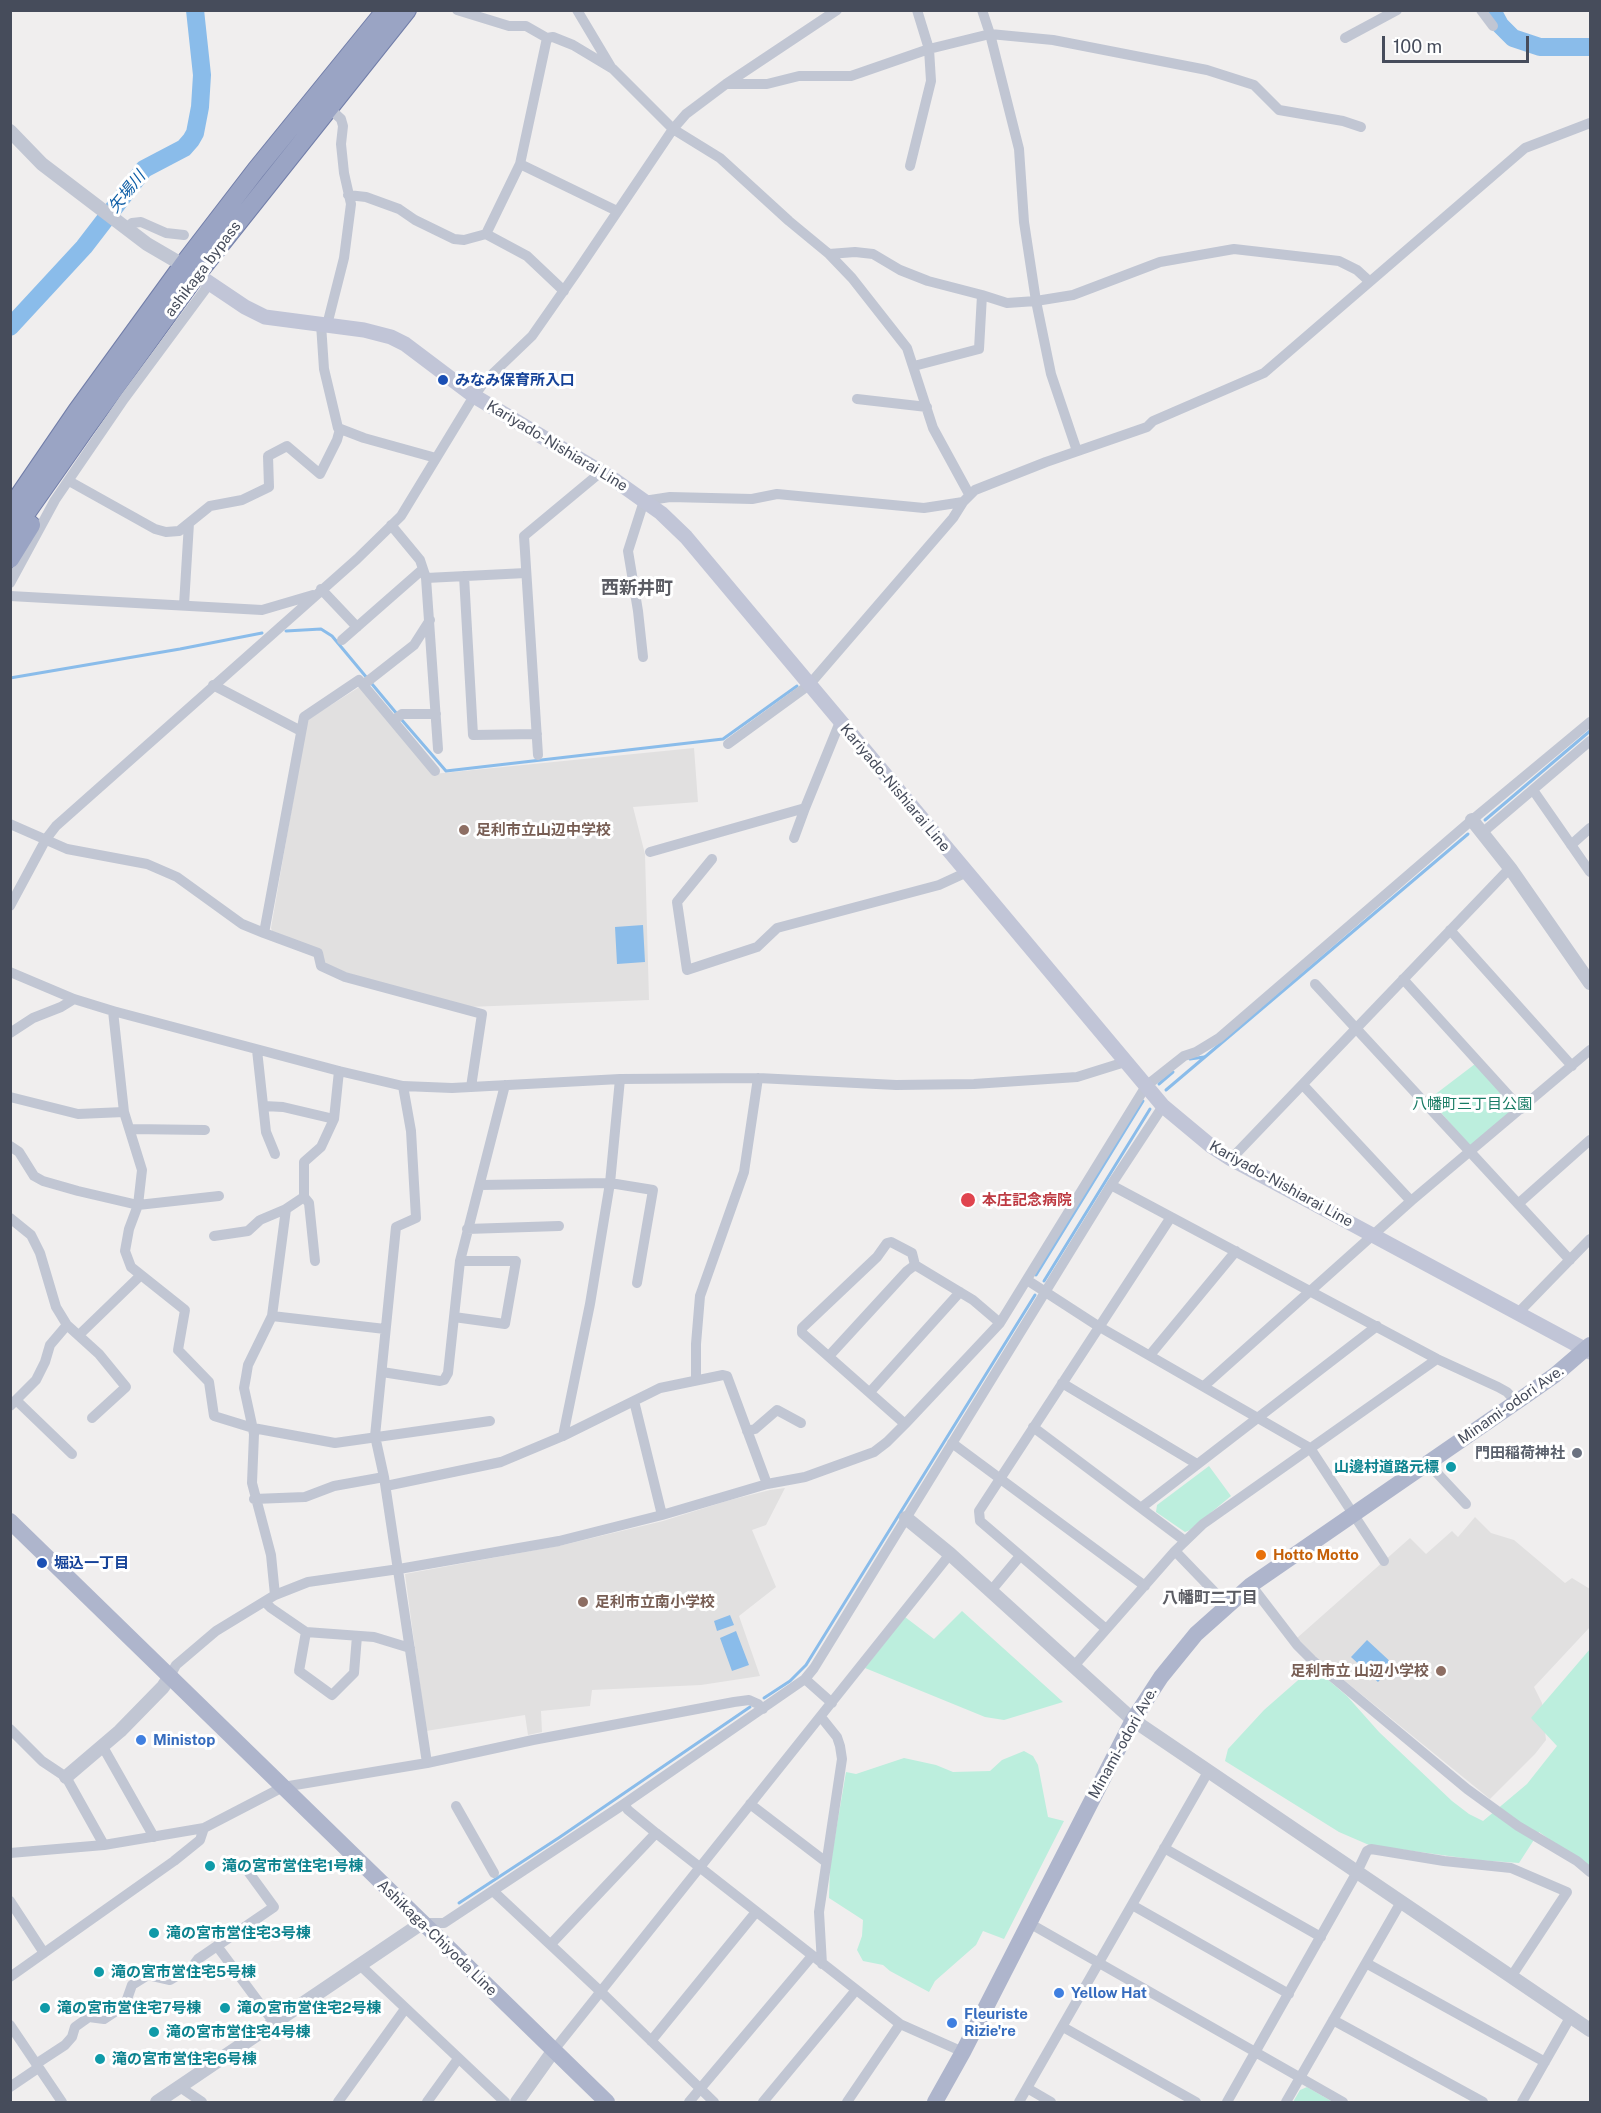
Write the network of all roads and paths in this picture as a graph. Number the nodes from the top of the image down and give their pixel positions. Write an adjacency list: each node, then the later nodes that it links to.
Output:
1 (386, 10): 30 (highway, ashikaga bypass)
2 (407, 10): 17 (highway, ashikaga bypass)
3 (457, 10): 12 (street)
4 (577, 10): 15 (street)
5 (837, 10): 16 (street)
6 (917, 10): 14 (street)
7 (982, 10): 11 (street)
8 (1397, 10): 13 (street)
9 (1481, 10): 10 (street)
10 (1493, 26)
11 (990, 34): 14 (street); 19 (street); 34 (street)
12 (547, 38): 15 (street); 22 (street)
13 (1345, 38)
14 (929, 49): 16 (street); 23 (street)
15 (613, 69): 20 (street)
16 (726, 84): 20 (street)
17 (329, 108): 24 (street); 30 (highway, ashikaga bypass)
18 (1590, 123): 31 (street)
19 (1361, 127)
20 (673, 129): 25 (street); 29 (street)
21 (10, 131): 26 (street)
22 (520, 164): 25 (street); 27 (street)
23 (910, 166)
24 (348, 195): 27 (street); 35 (street)
25 (618, 211): 32 (street)
26 (122, 225): 28 (street); 30 (street)
27 (486, 234): 32 (street)
28 (184, 235)
29 (829, 254): 33 (street); 36 (street)
30 (197, 274): 35 (main road, Kariyado-Nishiarai Line); 40 (highway, ashikaga bypass); 41 (highway, ashikaga bypass); 46 (street)
31 (1369, 281): 34 (street); 43 (street)
32 (564, 291): 37 (street)
33 (982, 295): 34 (street); 36 (street)
34 (1036, 301): 43 (street)
35 (324, 324): 37 (main road, Kariyado-Nishiarai Line); 42 (street)
36 (914, 366): 39 (street)
37 (474, 396): 44 (street); 45 (main road, Kariyado-Nishiarai Line)
38 (857, 399): 39 (street)
39 (927, 407): 48 (street)
40 (78, 411): 47 (highway); 50 (highway, ashikaga bypass)
41 (85, 429): 50 (highway, ashikaga bypass); 54 (highway)
42 (340, 429): 44 (street); 51 (street)
43 (1077, 451): 48 (street)
44 (436, 458): 52 (street)
45 (602, 471): 49 (main road, Kariyado-Nishiarai Line); 56 (street)
46 (69, 481): 51 (street); 58 (street)
47 (10, 494)
48 (966, 498): 49 (street); 68 (street)
49 (644, 501): 65 (street); 68 (main road, Kariyado-Nishiarai Line)
50 (16, 511): 53 (highway, ashikaga bypass)
51 (189, 523): 61 (street)
52 (391, 525): 55 (street); 59 (street)
53 (10, 536)
54 (10, 559)
55 (425, 573): 57 (street); 62 (street); 63 (street)
56 (526, 573): 57 (street); 74 (street)
57 (464, 576): 74 (street)
58 (10, 583)
59 (319, 592): 61 (street); 63 (street); 66 (street)
60 (10, 596): 61 (street)
61 (184, 605)
62 (430, 620): 67 (street); 69 (street)
63 (357, 627): 64 (street)
64 (342, 640)
65 (643, 657)
66 (213, 684): 73 (street); 87 (street)
67 (363, 685): 70 (street); 73 (street)
68 (809, 685): 71 (main road, Kariyado-Nishiarai Line); 76 (street)
69 (436, 714): 70 (street); 77 (street)
70 (393, 721): 79 (street)
71 (840, 722): 81 (street); 93 (main road, Kariyado-Nishiarai Line)
72 (1590, 722): 82 (street)
73 (302, 731): 96 (street)
74 (537, 734): 78 (street)
75 (1590, 741): 80 (street)
76 (728, 744)
77 (438, 749)
78 (538, 755)
79 (435, 771)
80 (1533, 790): 85 (street); 88 (street)
81 (805, 808): 86 (street); 89 (street)
82 (1472, 820): 85 (street); 115 (street)
83 (10, 824): 87 (street)
84 (1590, 828): 88 (street)
85 (1482, 833): 91 (street)
86 (794, 838)
87 (46, 839): 94 (street); 96 (street)
88 (1571, 845): 92 (street)
89 (650, 852)
90 (712, 860): 93 (street)
91 (1510, 868): 95 (street); 99 (street)
92 (1590, 872)
93 (966, 873): 107 (main road, Kariyado-Nishiarai Line)
94 (10, 906)
95 (1450, 930): 98 (street); 108 (street)
96 (264, 933): 116 (street)
97 (10, 972): 101 (street)
98 (1403, 979): 103 (street); 120 (street)
99 (1590, 981)
100 (1315, 984): 103 (street)
101 (74, 999): 102 (street); 104 (street)
102 (113, 1011): 105 (street); 121 (street)
103 (1355, 1028): 113 (street); 127 (street)
104 (10, 1033)
105 (257, 1050): 109 (street); 118 (street)
106 (1590, 1050): 108 (street)
107 (1125, 1062): 110 (street); 115 (main road, Kariyado-Nishiarai Line)
108 (1572, 1066): 120 (street)
109 (339, 1071): 114 (street); 122 (street)
110 (758, 1078): 111 (street); 171 (street)
111 (620, 1079): 112 (street); 130 (street)
112 (505, 1085): 116 (street); 131 (street)
113 (1303, 1085): 129 (street); 135 (street)
114 (403, 1086): 116 (street); 164 (street)
115 (1146, 1086): 119 (main road, Kariyado-Nishiarai Line); 152 (street)
116 (471, 1087)
117 (10, 1097): 121 (street)
118 (264, 1106): 122 (street); 128 (street)
119 (1163, 1106): 129 (main road, Kariyado-Nishiarai Line); 132 (street)
120 (1521, 1109): 127 (street)
121 (124, 1112): 123 (street)
122 (334, 1119): 134 (street)
123 (130, 1129): 124 (street); 137 (street)
124 (205, 1130)
125 (1590, 1140): 136 (street)
126 (10, 1146): 137 (street)
127 (1470, 1152): 135 (street); 136 (street)
128 (275, 1154)
129 (1231, 1159): 143 (main road, Kariyado-Nishiarai Line)
130 (610, 1183): 131 (street); 153 (street); 187 (street)
131 (480, 1185): 142 (street)
132 (1111, 1185): 139 (street); 156 (street)
133 (219, 1196): 137 (street)
134 (304, 1197): 138 (street); 148 (street)
135 (1411, 1201): 143 (street)
136 (1518, 1204): 147 (street)
137 (138, 1205): 151 (street)
138 (286, 1209): 144 (street); 158 (street)
139 (1171, 1217): 146 (street); 162 (street)
140 (10, 1218): 161 (street)
141 (559, 1226): 142 (street)
142 (467, 1229): 149 (street)
143 (1374, 1235): 154 (street); 157 (main road, Kariyado-Nishiarai Line)
144 (214, 1236)
145 (1590, 1239): 147 (street)
146 (1236, 1251): 154 (street); 167 (street)
147 (1570, 1260): 157 (street)
148 (315, 1261)
149 (460, 1261): 159 (street); 159 (street)
150 (915, 1265): 155 (street); 168 (street); 168 (street)
151 (141, 1275): 165 (street); 184 (street)
152 (1027, 1280): 156 (street); 160 (street)
153 (637, 1284)
154 (1312, 1291): 163 (street); 173 (street)
155 (960, 1292): 160 (street); 174 (street)
156 (1046, 1292): 162 (street); 188 (street)
157 (1518, 1313): 166 (main road, Kariyado-Nishiarai Line)
158 (272, 1316): 164 (street); 184 (street)
159 (454, 1317): 170 (street)
160 (999, 1323): 182 (street)
161 (68, 1325): 165 (street); 177 (street)
162 (1098, 1326): 167 (street); 172 (street)
163 (1377, 1326): 169 (street); 178 (street)
164 (385, 1329): 170 (street)
165 (78, 1335): 179 (street)
166 (1589, 1348): 176 (main road, Minami-odori Ave.)
167 (1150, 1355): 173 (street)
168 (829, 1356): 174 (street)
169 (1437, 1359): 176 (street); 189 (street)
170 (382, 1372): 186 (street)
171 (696, 1380): 175 (street); 185 (street)
172 (1062, 1383): 183 (street); 192 (street)
173 (1204, 1386): 178 (street)
174 (870, 1392): 182 (street)
175 (634, 1401): 187 (street); 199 (street)
176 (1516, 1402): 191 (main road, Minami-odori Ave.)
177 (14, 1403): 190 (street)
178 (1259, 1417): 189 (street); 192 (street)
179 (92, 1419)
180 (490, 1421): 186 (street)
181 (801, 1423): 185 (street)
182 (905, 1424): 195 (street)
183 (1033, 1427): 193 (street); 198 (street)
184 (253, 1428): 186 (street); 196 (street)
185 (747, 1431): 195 (street)
186 (375, 1436): 194 (street)
187 (563, 1436): 194 (street)
188 (952, 1443): 193 (street); 201 (street)
189 (1310, 1448): 200 (street); 203 (street)
190 (72, 1454)
191 (1431, 1462): 197 (street); 200 (main road, Minami-odori Ave.)
192 (1197, 1464): 198 (street)
193 (1000, 1478): 206 (street); 210 (street)
194 (385, 1481): 196 (street); 208 (street)
195 (767, 1484): 199 (street)
196 (254, 1499): 212 (street)
197 (1466, 1504)
198 (1142, 1507): 203 (street)
199 (662, 1515): 208 (street)
200 (1353, 1515): 207 (street); 209 (main road, Minami-odori Ave.)
201 (906, 1518): 205 (street); 220 (street)
202 (10, 1521): 219 (main road, Ashikaga-Chiyoda Line)
203 (1185, 1541): 204 (street)
204 (1175, 1551): 210 (street); 213 (street)
205 (950, 1554): 211 (street); 221 (street)
206 (1020, 1556): 211 (street); 214 (street)
207 (1384, 1562)
208 (399, 1569): 212 (street); 217 (street)
209 (1251, 1585): 213 (main road, Minami-odori Ave.); 244 (street)
210 (1144, 1586): 214 (street)
211 (990, 1592): 218 (street)
212 (270, 1598): 215 (street); 219 (street)
213 (1227, 1605): 224 (main road, Minami-odori Ave.)
214 (1106, 1629): 218 (street)
215 (306, 1632): 216 (street); 216 (street)
216 (357, 1636): 217 (street)
217 (410, 1648): 227 (street)
218 (1074, 1666): 224 (street)
219 (170, 1676): 226 (street); 230 (main road, Ashikaga-Chiyoda Line)
220 (805, 1679): 221 (street); 222 (street)
221 (832, 1703): 223 (street)
222 (763, 1709): 227 (street); 231 (street)
223 (821, 1717): 232 (street); 240 (street)
224 (1133, 1720): 228 (street); 252 (main road, Minami-odori Ave.)
225 (10, 1729): 229 (street)
226 (103, 1747): 229 (street); 236 (street)
227 (427, 1763): 230 (street)
228 (1208, 1772): 238 (street); 243 (street)
229 (66, 1777): 237 (street)
230 (283, 1787): 234 (street); 251 (main road, Ashikaga-Chiyoda Line)
231 (624, 1804): 235 (street); 246 (street)
232 (750, 1804): 240 (street); 241 (street)
233 (456, 1806): 245 (street)
234 (204, 1828): 236 (street); 256 (street)
235 (656, 1833): 241 (street); 254 (street)
236 (154, 1837): 237 (street)
237 (104, 1845): 239 (street)
238 (1164, 1848): 249 (street); 253 (street)
239 (10, 1853)
240 (826, 1862): 259 (street)
241 (700, 1867): 250 (street); 265 (street)
242 (247, 1870): 255 (street)
243 (1357, 1872): 248 (street); 253 (street); 263 (street)
244 (1590, 1872)
245 (494, 1873)
246 (493, 1891): 251 (street); 254 (street)
247 (10, 1901): 256 (street)
248 (1401, 1902): 258 (street); 263 (street)
249 (1132, 1905): 260 (street); 266 (street)
250 (756, 1912): 257 (street); 275 (street)
251 (422, 1923): 261 (street); 276 (main road, Ashikaga-Chiyoda Line)
252 (1029, 1923): 260 (street); 277 (main road, Minami-odori Ave.)
253 (1321, 1937): 266 (street)
254 (551, 1944): 265 (street)
255 (217, 1946): 270 (street); 281 (street)
256 (45, 1953): 262 (street)
257 (812, 1956): 259 (street); 286 (street)
258 (1366, 1963): 269 (street); 280 (street)
259 (822, 1964): 264 (street)
260 (1099, 1964): 273 (street); 278 (street)
261 (361, 1966): 267 (street); 270 (street)
262 (10, 1977)
263 (1511, 1977): 268 (street)
264 (856, 1989): 271 (street); 297 (street)
265 (601, 1992): 275 (street); 276 (street)
266 (1289, 1994): 278 (street)
267 (405, 2009): 279 (street); 290 (street)
268 (1571, 2016): 274 (street); 280 (street)
269 (1333, 2020): 282 (street); 306 (street)
270 (275, 2024): 284 (street)
271 (900, 2024): 277 (street); 298 (street)
272 (10, 2025): 281 (street)
273 (1063, 2027): 285 (street); 302 (street)
274 (1590, 2030)
275 (651, 2041): 286 (street)
276 (554, 2050): 293 (street); 294 (main road, Ashikaga-Chiyoda Line)
277 (963, 2052): 299 (main road, Minami-odori Ave.)
278 (1256, 2053): 282 (street); 303 (street)
279 (458, 2060): 291 (street); 292 (street)
280 (1545, 2062): 307 (street)
281 (37, 2066): 283 (street); 287 (street)
282 (1300, 2078): 304 (street); 305 (street)
283 (10, 2087)
284 (180, 2087): 288 (street); 289 (street)
285 (1027, 2088): 300 (street); 301 (street)
286 (700, 2090): 295 (street); 296 (street)
287 (62, 2103)
288 (157, 2103)
289 (202, 2103)
290 (338, 2103)
291 (427, 2103)
292 (505, 2103)
293 (516, 2103)
294 (607, 2103)
295 (689, 2103)
296 (714, 2103)
297 (763, 2103)
298 (847, 2103)
299 (935, 2103)
300 (1019, 2103)
301 (1051, 2103)
302 (1196, 2103)
303 (1227, 2103)
304 (1286, 2103)
305 (1343, 2103)
306 (1483, 2103)
307 (1522, 2103)

